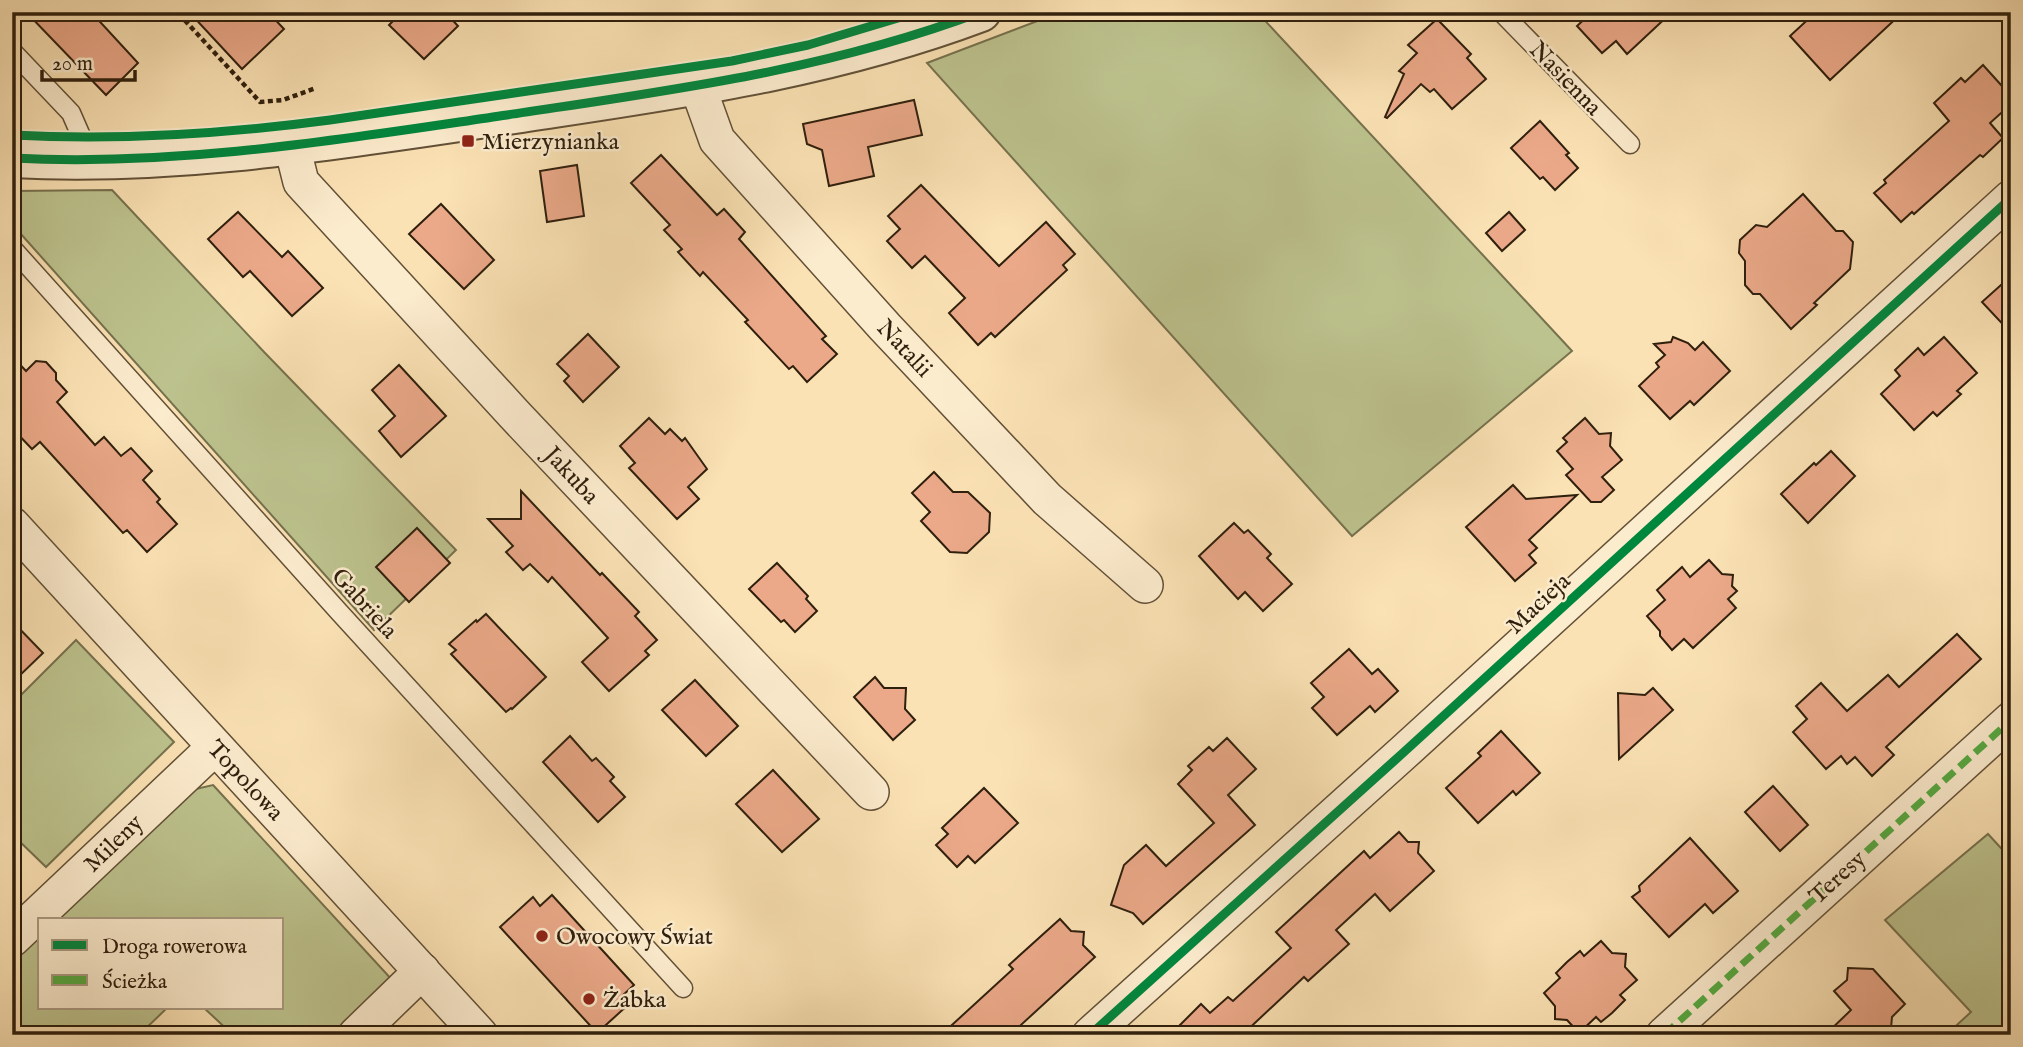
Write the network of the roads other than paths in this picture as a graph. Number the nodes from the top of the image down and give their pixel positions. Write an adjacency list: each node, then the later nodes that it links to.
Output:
1 (981, 12): 3 (street)
2 (1502, 12): 6 (lane, Nasienna)
3 (884, 28): 5 (street)
4 (12, 51): 9 (lane)
5 (698, 87): 7 (street); 13 (street, Natalii)
6 (1630, 144)
7 (292, 146): 9 (street); 16 (street, Jakuba)
8 (12, 158): 9 (street)
9 (92, 159)
10 (2011, 198): 22 (street, Macieja)
11 (12, 248): 19 (lane, Gabriela)
12 (12, 526): 15 (street, Topolowa)
13 (1145, 585)
14 (2011, 720): 23 (street, Teresy)
15 (215, 747): 17 (street, Mileny); 18 (street, Topolowa)
16 (871, 792)
17 (12, 939)
18 (422, 971): 20 (street); 21 (street, Topolowa)
19 (683, 988)
20 (356, 1035)
21 (480, 1035)
22 (1090, 1035)
23 (1664, 1035)

